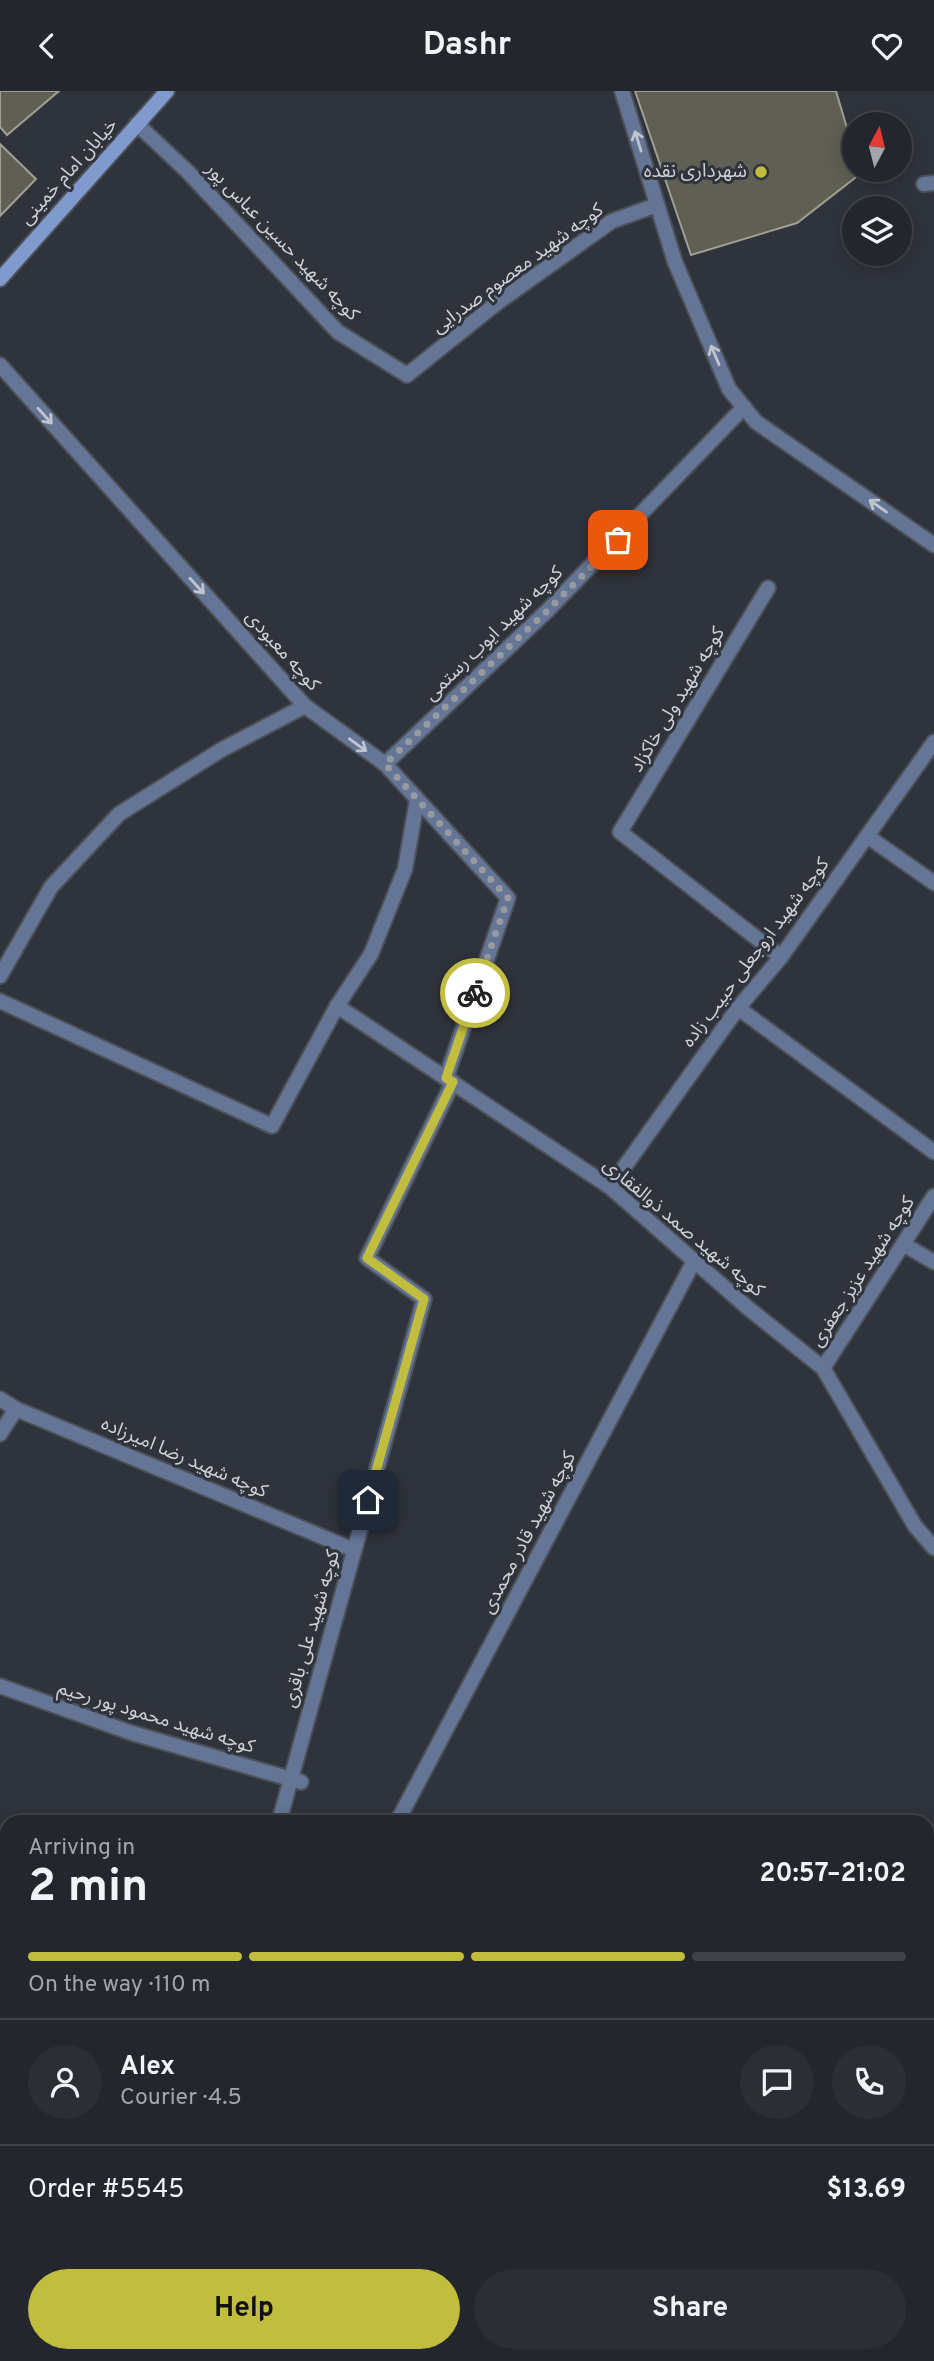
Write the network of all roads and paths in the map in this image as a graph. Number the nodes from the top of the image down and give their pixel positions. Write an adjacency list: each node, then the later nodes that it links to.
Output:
1 (167, 91): 3 (main road, خیابان امام خمینی)
2 (622, 91): 4 (street, one-way to 2)
3 (137, 124): 5 (main road, خیابان امام خمینی); 7 (street, کوچه شهید حسین عباس پور)
4 (657, 205): 7 (street, کوچه شهید معصوم صدرایی); 8 (street, one-way to 4)
5 (0, 279)
6 (0, 365): 11 (street, کوچه معبودی, one-way to 11)
7 (407, 375)
8 (744, 407): 9 (street, one-way to 8); 13 (street, کوچه شهید ایوب رستمی)
9 (934, 545)
10 (768, 588): 17 (street, کوچه شهید ولی خاکزاد)
11 (304, 706): 13 (street, کوچه معبودی, one-way to 13); 18 (street)
12 (934, 742): 15 (street, کوچه شهید اروجعلی حبیب زاده)
13 (385, 764): 14 (street, کوچه معبودی)
14 (417, 800): 20 (street); 22 (street, کوچه معبودی)
15 (867, 836): 16 (street); 17 (street, کوچه شهید اروجعلی حبیب زاده)
16 (934, 883)
17 (781, 957): 21 (street, کوچه شهید اروجعلی حبیب زاده)
18 (0, 976)
19 (0, 1001): 20 (street)
20 (337, 1006): 22 (street, کوچه شهید صمد ذوالفقاری)
21 (738, 1008): 23 (street); 24 (street, کوچه شهید اروجعلی حبیب زاده)
22 (449, 1080): 24 (street, کوچه شهید صمد ذوالفقاری); 34 (street, کوچه شهید علی باقری)
23 (934, 1152)
24 (610, 1187): 27 (street, کوچه شهید صمد ذوالفقاری)
25 (934, 1196): 26 (street, کوچه شهید عزیز جعفری)
26 (903, 1244): 28 (street); 29 (street, کوچه شهید عزیز جعفری)
27 (694, 1261): 29 (street, کوچه شهید صمد ذوالفقاری); 38 (street, کوچه شهید قادر محمدی)
28 (934, 1262)
29 (823, 1367): 33 (street, کوچه شهید صمد ذوالفقاری)
30 (0, 1399): 31 (street, کوچه شهید رضا امیرزاده)
31 (16, 1409): 32 (street); 34 (street, کوچه شهید رضا امیرزاده)
32 (0, 1434)
33 (934, 1548)
34 (354, 1550): 36 (street, کوچه شهید علی باقری)
35 (0, 1686): 36 (street, کوچه شهید محمود پور رحیم)
36 (296, 1780): 37 (street, کوچه شهید علی باقری)
37 (282, 1815)
38 (401, 1815)

